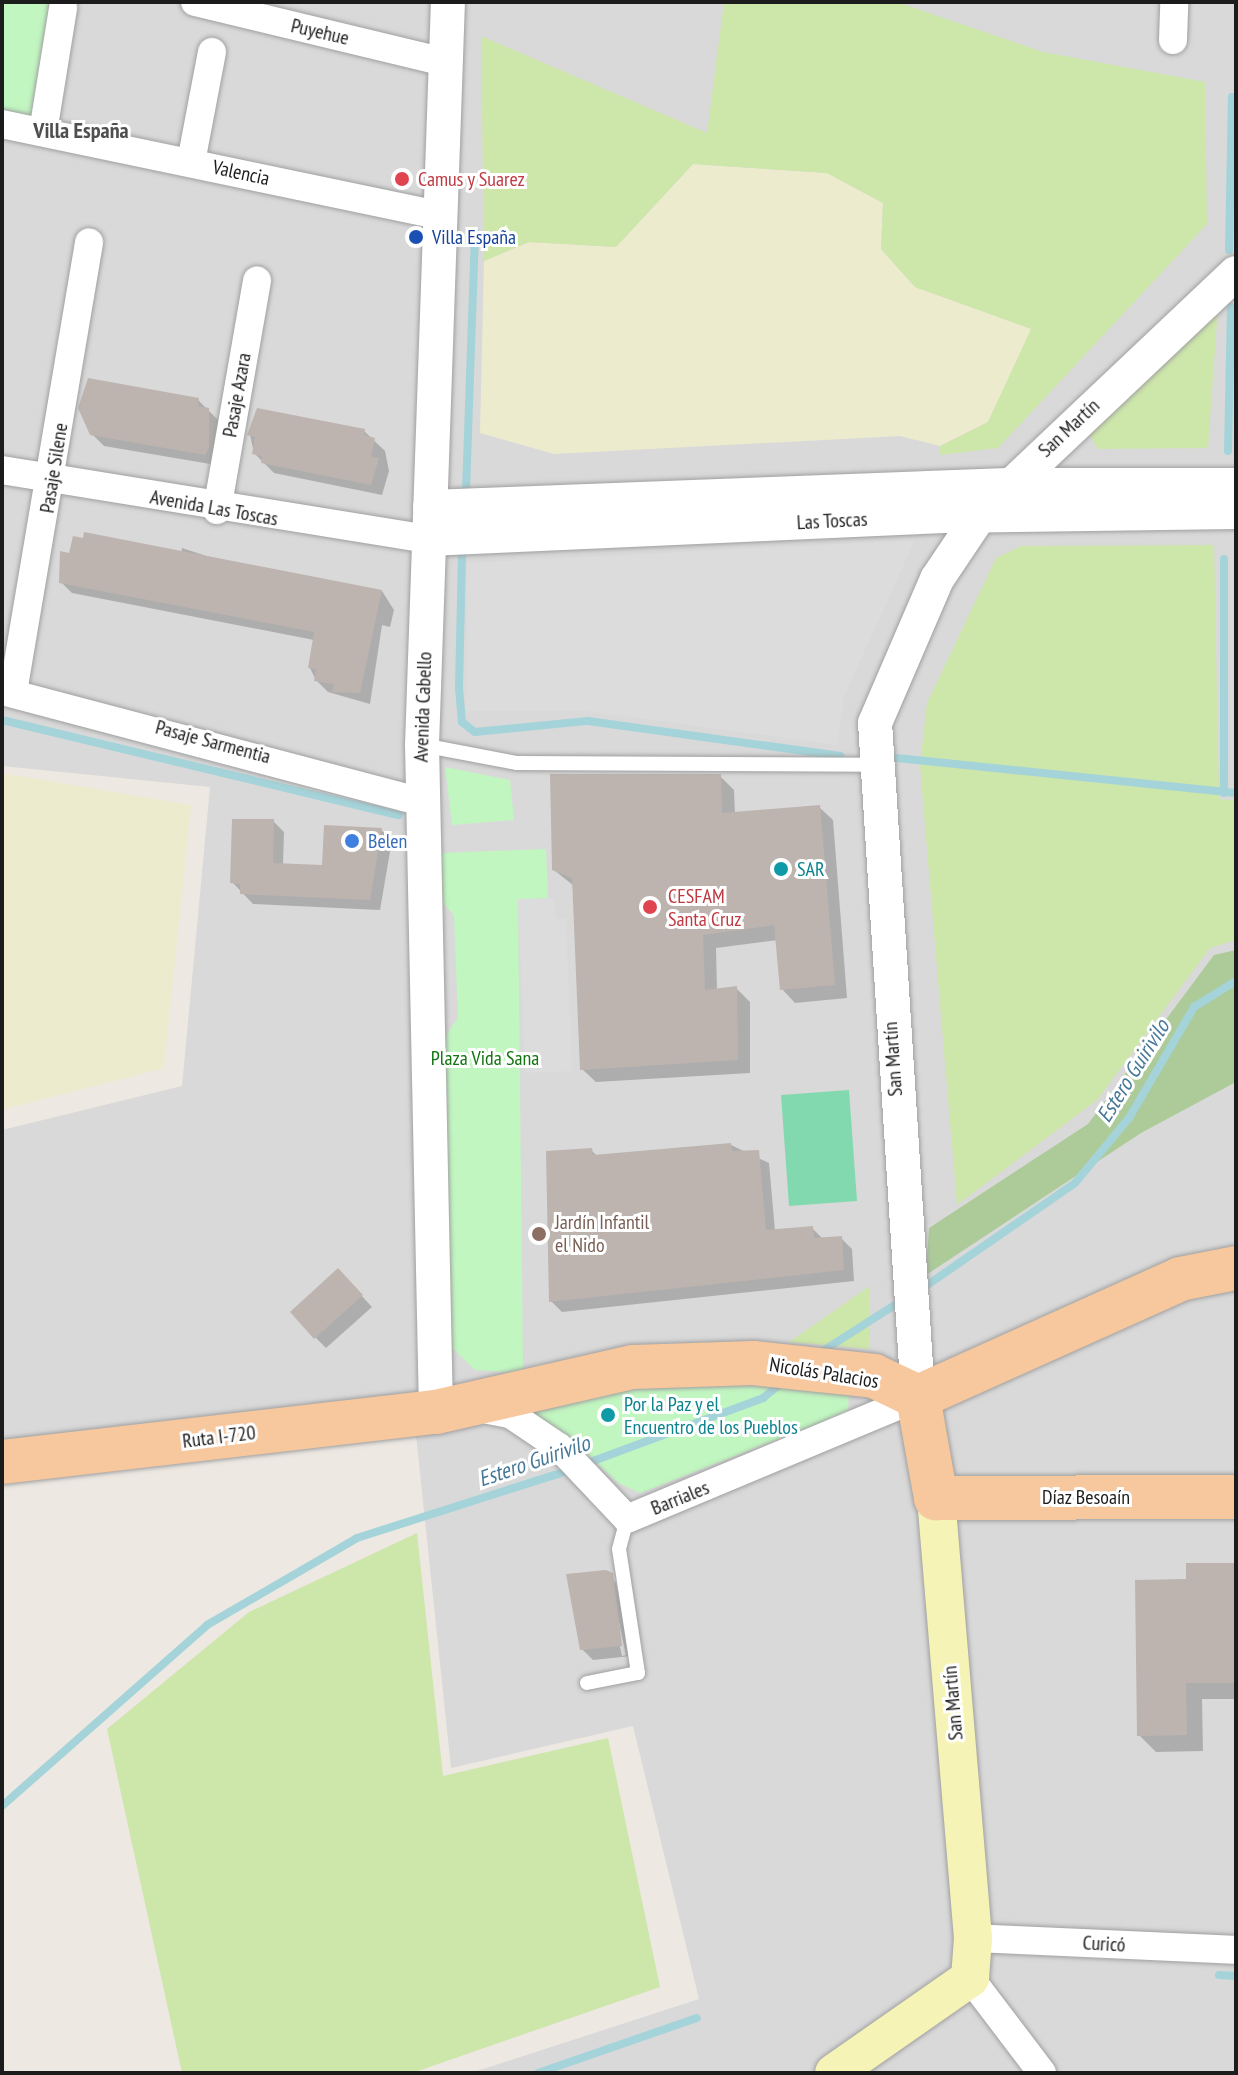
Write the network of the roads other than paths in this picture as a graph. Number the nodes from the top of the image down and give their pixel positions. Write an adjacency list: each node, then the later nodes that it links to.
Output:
1 (448, 2): 7 (street, Avenida Cabello)
2 (1174, 2): 5 (street)
3 (213, 4): 7 (street, Puyehue)
4 (63, 8): 9 (street)
5 (1173, 40)
6 (212, 52): 10 (street)
7 (445, 62): 11 (street, Avenida Cabello)
8 (2, 124): 9 (street, Valencia)
9 (43, 132): 10 (street, Valencia)
10 (191, 162): 11 (street, Valencia)
11 (439, 215): 22 (street, Avenida Cabello)
12 (89, 242): 16 (street, Pasaje Silene)
13 (1236, 273): 17 (street, San Martín)
14 (257, 280): 19 (street, Pasaje Azara)
15 (2, 470): 16 (street, Avenida Las Toscas)
16 (53, 480): 19 (street, Avenida Las Toscas); 23 (street, Pasaje Silene)
17 (1008, 485): 18 (street, Las Toscas); 21 (street, San Martín); 22 (street, Las Toscas)
18 (1236, 485)
19 (217, 510): 22 (street, Avenida Las Toscas)
20 (1236, 512): 21 (street, Las Toscas)
21 (980, 515): 22 (street, Las Toscas); 25 (street, San Martín)
22 (429, 523): 24 (street, Avenida Cabello)
23 (8, 691): 26 (street, Pasaje Sarmentia)
24 (422, 745): 25 (lane); 26 (street, Avenida Cabello)
25 (873, 765): 28 (street, San Martín)
26 (421, 802): 29 (street, Avenida Cabello)
27 (1236, 1268): 28 (main road)
28 (918, 1397): 29 (main road, Nicolás Palacios); 32 (main road, San Martín); 33 (street, Barriales)
29 (451, 1409): 30 (main road, Ruta I-720); 33 (street, Barriales)
30 (2, 1462)
31 (1236, 1497): 32 (main road, Díaz Besoaín)
32 (936, 1498): 35 (main road, San Martín)
33 (627, 1519): 34 (lane)
34 (587, 1683)
35 (973, 1938): 36 (street, Curicó); 37 (main road, San Martín)
36 (1236, 1950)
37 (970, 1978): 38 (main road); 39 (street)
38 (834, 2073)
39 (1042, 2073)

